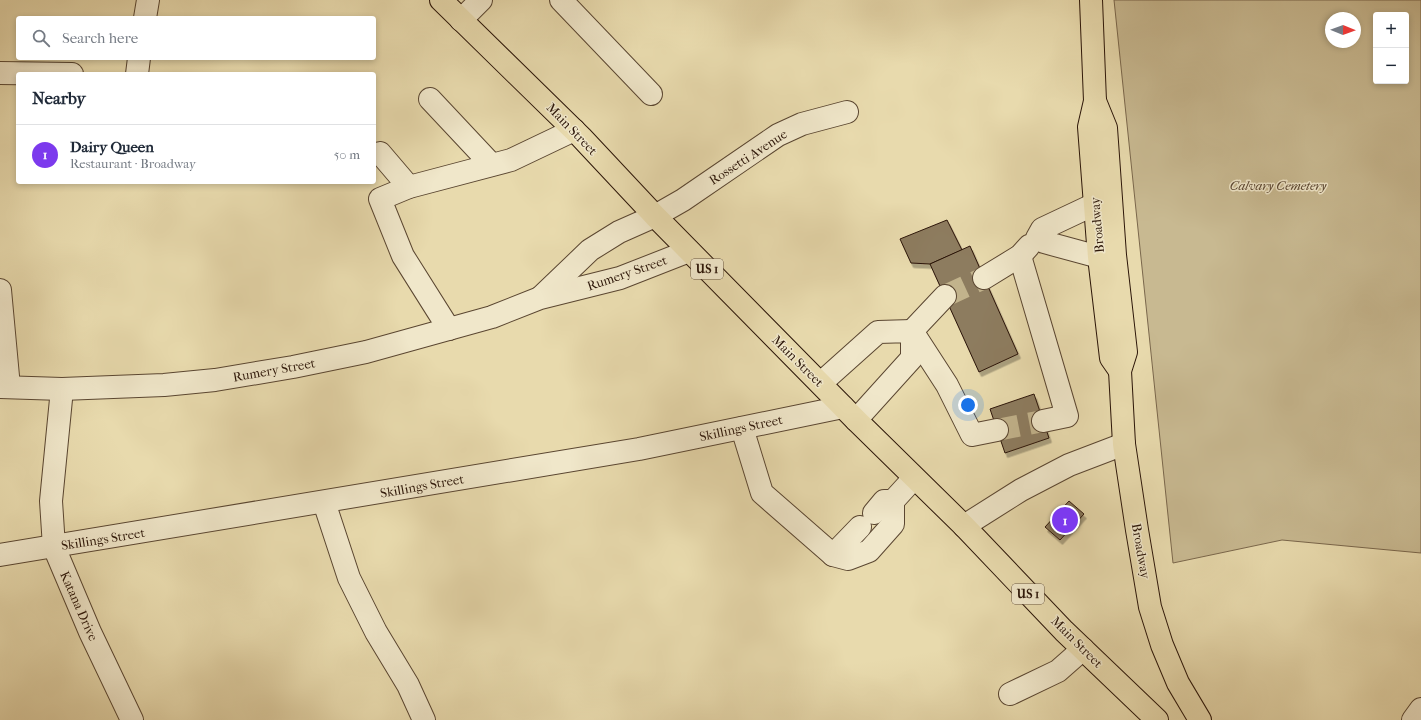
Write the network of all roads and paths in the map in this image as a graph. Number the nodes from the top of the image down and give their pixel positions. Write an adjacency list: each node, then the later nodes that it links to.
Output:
1 (148, 0): 6 (street)
2 (441, 0): 7 (main road, Main Street / US 1)
3 (481, 0): 7 (street)
4 (561, 0): 12 (street)
5 (1091, 0): 14 (main road, Broadway)
6 (145, 16)
7 (461, 20): 16 (main road, Main Street / US 1)
8 (140, 60): 11 (street)
9 (0, 72): 10 (street)
10 (16, 72)
11 (137, 72)
12 (651, 94)
13 (430, 99): 18 (street)
14 (1095, 101): 20 (main road, Broadway); 32 (main road, Broadway)
15 (847, 112): 21 (street, Rossetti Avenue)
16 (574, 130): 18 (street); 21 (main road, Main Street / US 1)
17 (380, 153): 19 (street)
18 (491, 164): 19 (street)
19 (409, 187): 30 (street)
20 (1095, 204): 22 (street); 25 (main road, Broadway)
21 (655, 216): 23 (main road, Main Street / US 1); 29 (street, Rumery Street)
22 (1037, 238): 24 (street); 25 (street)
23 (689, 251): 29 (street, Rumery Street); 33 (main road, Main Street / US 1)
24 (1020, 256): 26 (street); 37 (street)
25 (1099, 257): 32 (main road, Broadway)
26 (984, 278)
27 (0, 290): 34 (street)
28 (945, 296): 31 (street)
29 (540, 298): 30 (street, Rumery Street)
30 (449, 329): 35 (street, Rumery Street)
31 (912, 331): 33 (street); 36 (street); 39 (street)
32 (1120, 370): 40 (main road, Broadway)
33 (821, 383): 36 (main road, Main Street / US 1)
34 (4, 387): 35 (street, Rumery Street)
35 (62, 389): 45 (street, Katana Drive)
36 (850, 413): 38 (street, Skillings Street); 41 (main road, Main Street / US 1)
37 (1043, 420)
38 (742, 428): 43 (street, Skillings Street); 47 (street)
39 (997, 430)
40 (1124, 444): 44 (street); 54 (main road, Broadway)
41 (914, 478): 42 (street); 44 (main road, Main Street / US 1)
42 (893, 501): 47 (street); 47 (street)
43 (324, 502): 45 (street, Skillings Street); 52 (street)
44 (964, 526): 48 (main road, Main Street / US 1)
45 (54, 547): 46 (street, Skillings Street); 51 (street, Katana Drive)
46 (0, 555)
47 (833, 555)
48 (1083, 649): 49 (street); 53 (main road, Main Street / US 1)
49 (1010, 694)
50 (1421, 709): 55 (street)
51 (132, 720)
52 (424, 720)
53 (1157, 720)
54 (1200, 720)
55 (1413, 720)

